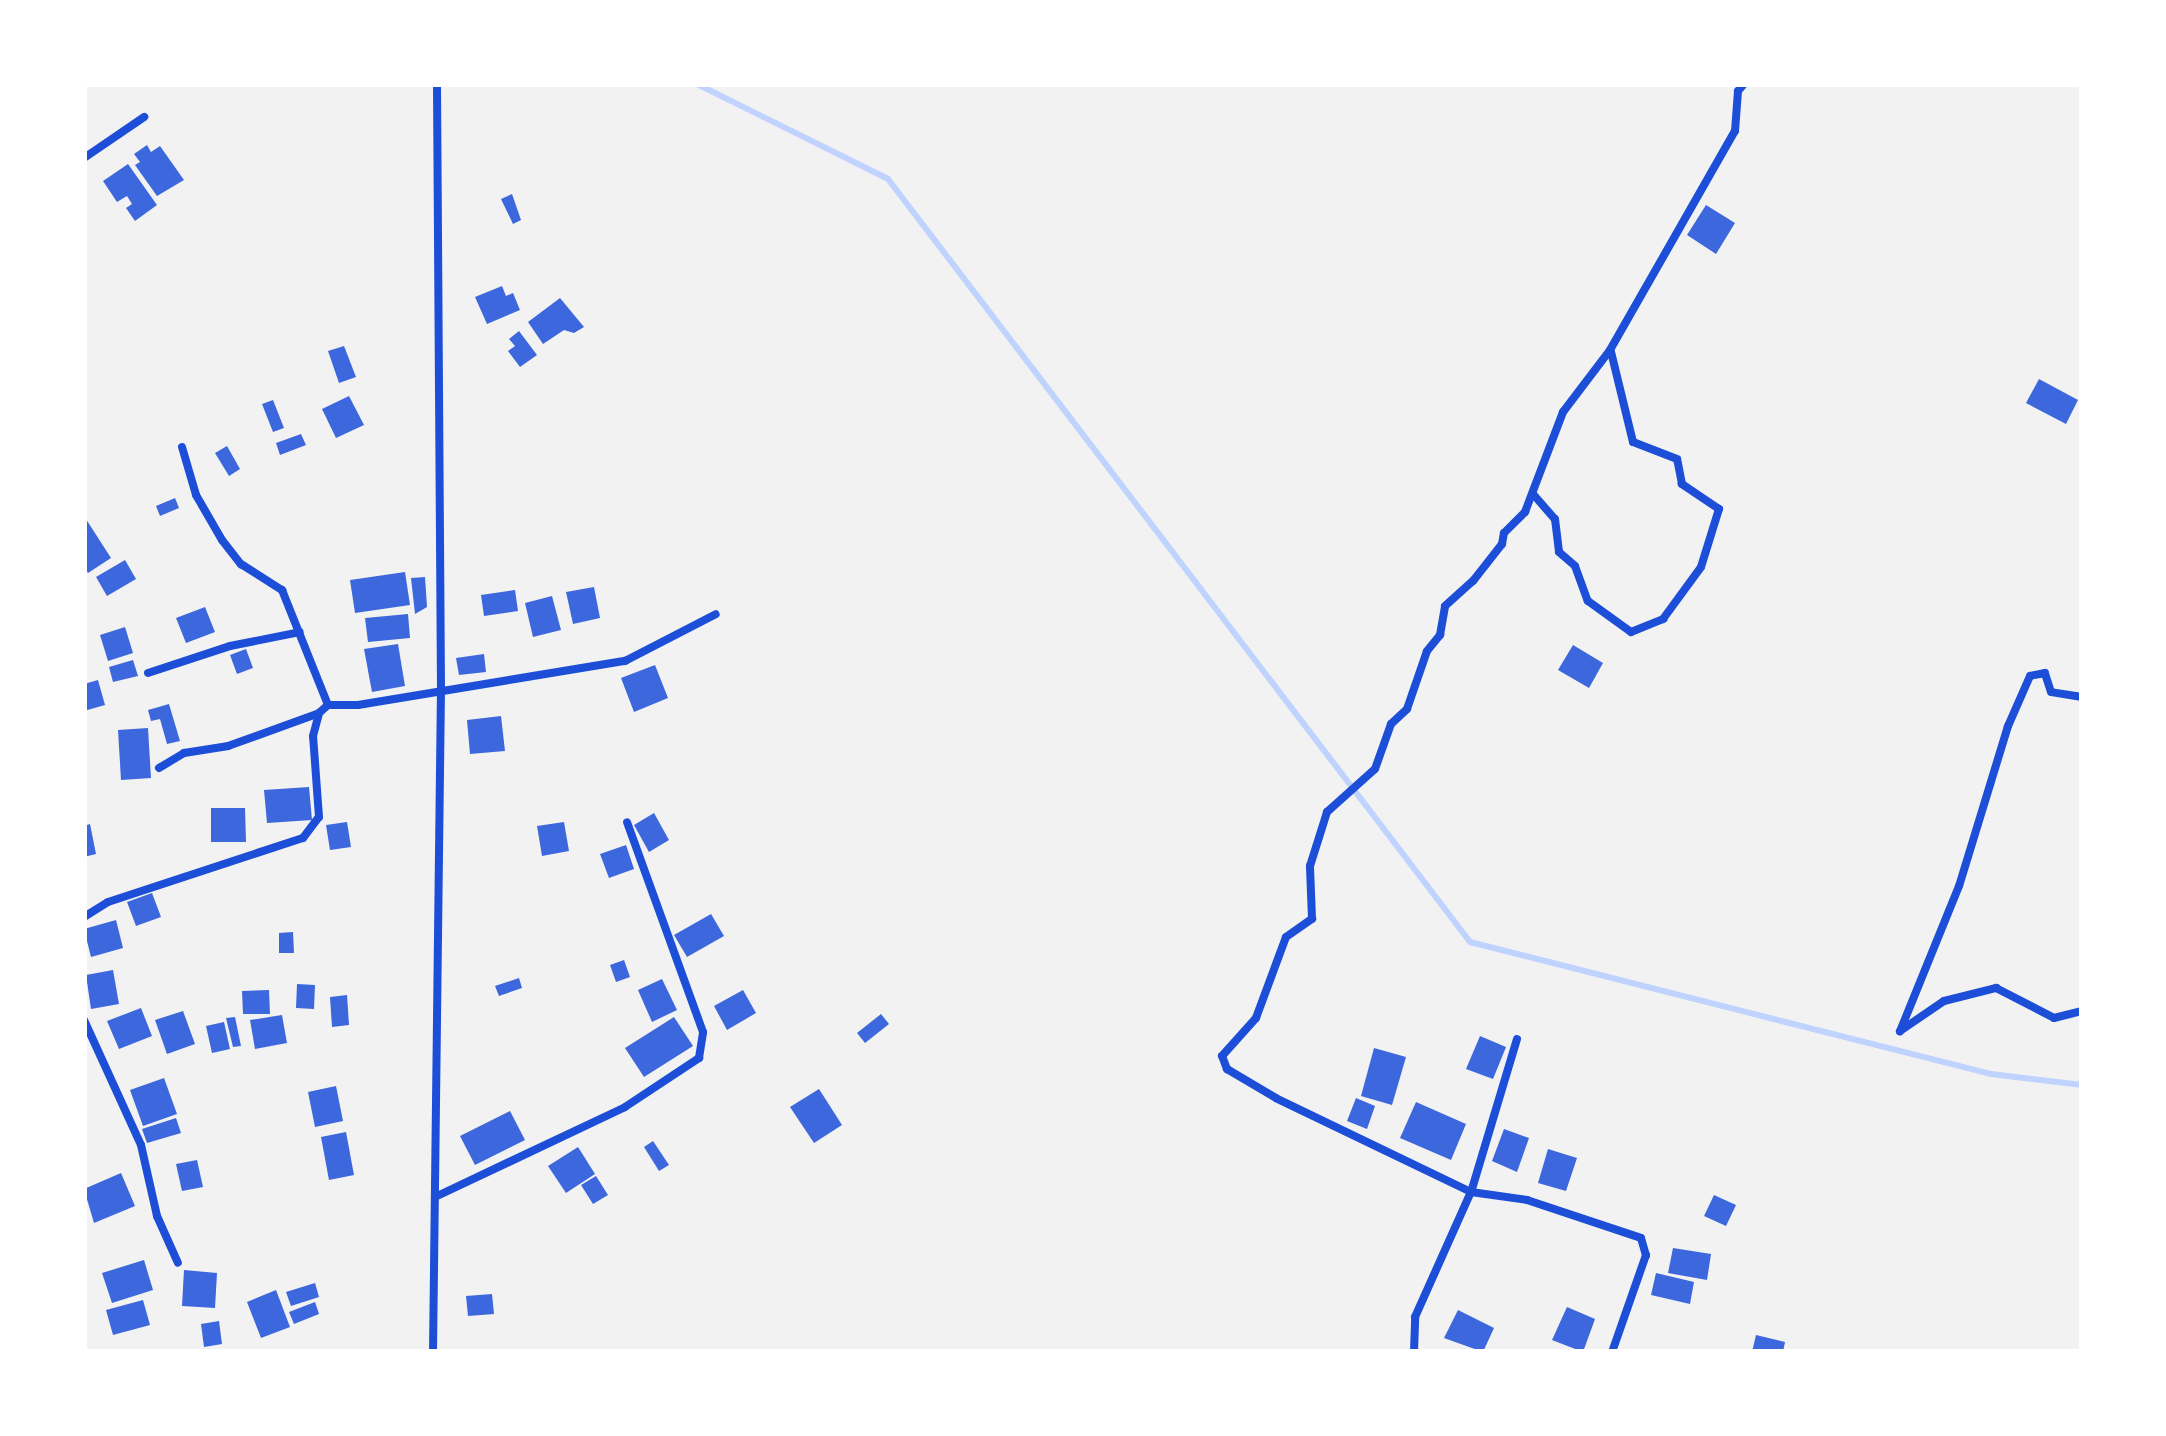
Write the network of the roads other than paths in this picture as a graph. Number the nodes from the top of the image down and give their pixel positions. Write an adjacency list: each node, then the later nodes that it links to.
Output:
1 (437, 84): 11 (street)
2 (1744, 84): 5 (street)
3 (144, 117): 4 (street)
4 (84, 158)
5 (1610, 350): 7 (street); 7 (street)
6 (182, 447): 9 (street)
7 (1533, 494): 21 (street)
8 (716, 614): 11 (street)
9 (300, 632): 10 (street); 13 (street)
10 (148, 673)
11 (441, 689): 13 (street); 22 (street)
12 (2082, 697): 18 (street)
13 (328, 705): 14 (street)
14 (319, 713): 15 (street); 17 (street)
15 (159, 768)
16 (627, 822): 22 (street)
17 (84, 917)
18 (2082, 1012)
19 (84, 1020): 23 (street)
20 (1517, 1039): 21 (street)
21 (1471, 1192): 25 (street); 26 (street)
22 (435, 1197): 24 (street)
23 (178, 1263)
24 (433, 1352)
25 (1414, 1352)
26 (1612, 1352)

